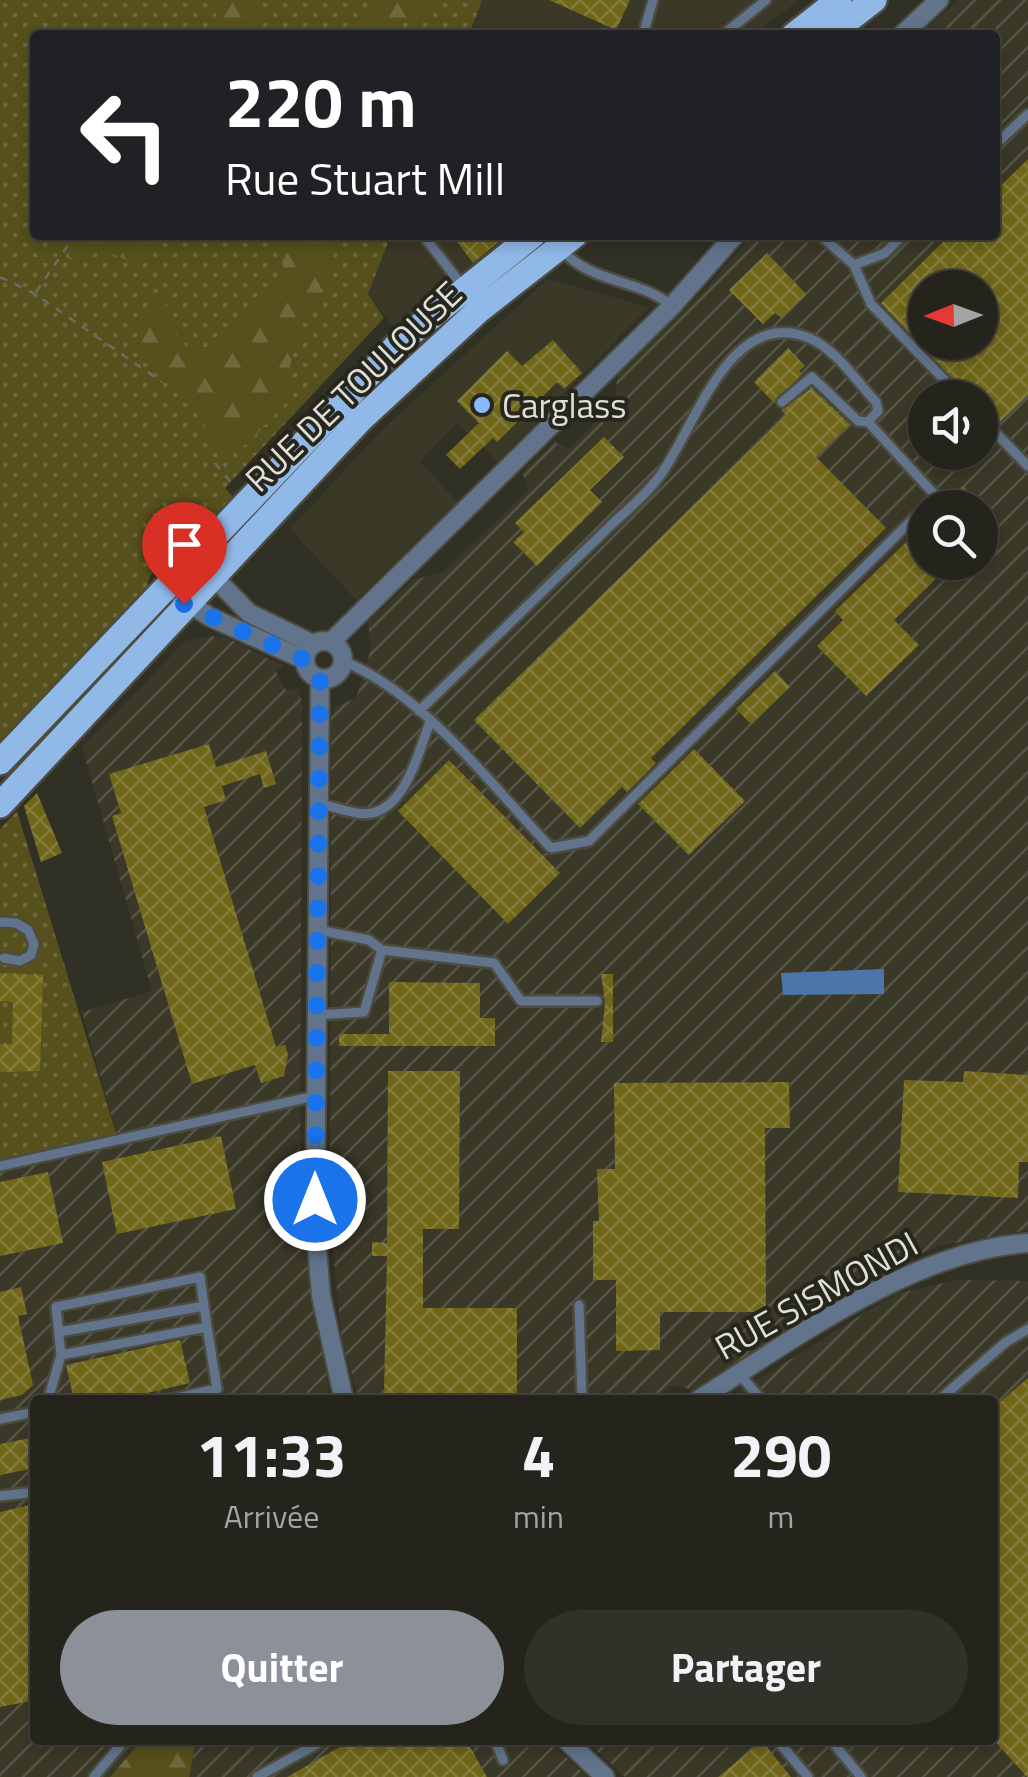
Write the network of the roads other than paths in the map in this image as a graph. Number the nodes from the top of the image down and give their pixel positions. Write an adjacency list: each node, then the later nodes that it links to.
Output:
1 (652, 0): 6 (lane)
2 (766, 0): 7 (lane)
3 (839, 0): 8 (main road)
4 (874, 0): 9 (main road)
5 (939, 0): 10 (street)
6 (644, 30)
7 (729, 30)
8 (800, 30)
9 (835, 30)
10 (907, 30)
11 (1028, 114): 12 (lane)
12 (1000, 140)
13 (427, 240): 21 (lane)
14 (526, 240): 21 (main road, RUE DE TOULOUSE)
15 (563, 240): 28 (main road, RUE DE TOULOUSE)
16 (565, 240): 22 (lane)
17 (731, 240): 22 (street)
18 (825, 240): 20 (lane)
19 (897, 240): 20 (lane)
20 (854, 266): 23 (lane)
21 (464, 288): 29 (main road, RUE DE TOULOUSE)
22 (672, 306): 30 (street)
23 (945, 380)
24 (782, 402): 25 (lane)
25 (868, 422): 33 (lane); 34 (lane)
26 (998, 435): 27 (lane)
27 (1028, 466)
28 (213, 576): 29 (main road, RUE DE TOULOUSE); 30 (street)
29 (180, 585): 30 (street); 35 (main road, RUE DE TOULOUSE); 37 (main road, RUE DE TOULOUSE)
30 (316, 648): 31 (street); 32 (street)
31 (343, 662): 32 (street); 33 (lane)
32 (320, 678): 36 (street)
33 (419, 711): 34 (lane)
34 (430, 722): 36 (lane)
35 (0, 762)
36 (316, 802): 39 (street)
37 (0, 805)
38 (0, 922): 41 (lane)
39 (316, 930): 40 (lane); 43 (street)
40 (382, 950): 42 (lane); 43 (lane)
41 (4, 958)
42 (597, 1000)
43 (315, 1015): 44 (street)
44 (315, 1096): 45 (lane); 56 (street)
45 (0, 1166)
46 (1028, 1243): 53 (street, RUE SISMONDI)
47 (579, 1305): 57 (lane)
48 (204, 1306): 49 (lane); 51 (lane); 51 (lane)
49 (207, 1328): 52 (lane); 55 (lane)
50 (1028, 1329): 60 (lane)
51 (58, 1332): 52 (lane)
52 (60, 1355): 54 (lane)
53 (734, 1377): 58 (street, RUE SISMONDI); 59 (lane)
54 (49, 1395)
55 (190, 1395)
56 (343, 1395)
57 (582, 1395)
58 (706, 1395)
59 (756, 1395)
60 (944, 1395)
61 (30, 1413): 62 (lane)
62 (0, 1419)
63 (30, 1493): 64 (lane)
64 (0, 1496)
65 (121, 1745): 72 (lane)
66 (315, 1745): 73 (lane)
67 (497, 1745): 71 (lane)
68 (571, 1745): 74 (street)
69 (781, 1745): 75 (lane)
70 (835, 1745): 76 (lane)
71 (503, 1760)
72 (94, 1777)
73 (257, 1777)
74 (606, 1777)
75 (808, 1777)
76 (861, 1777)

